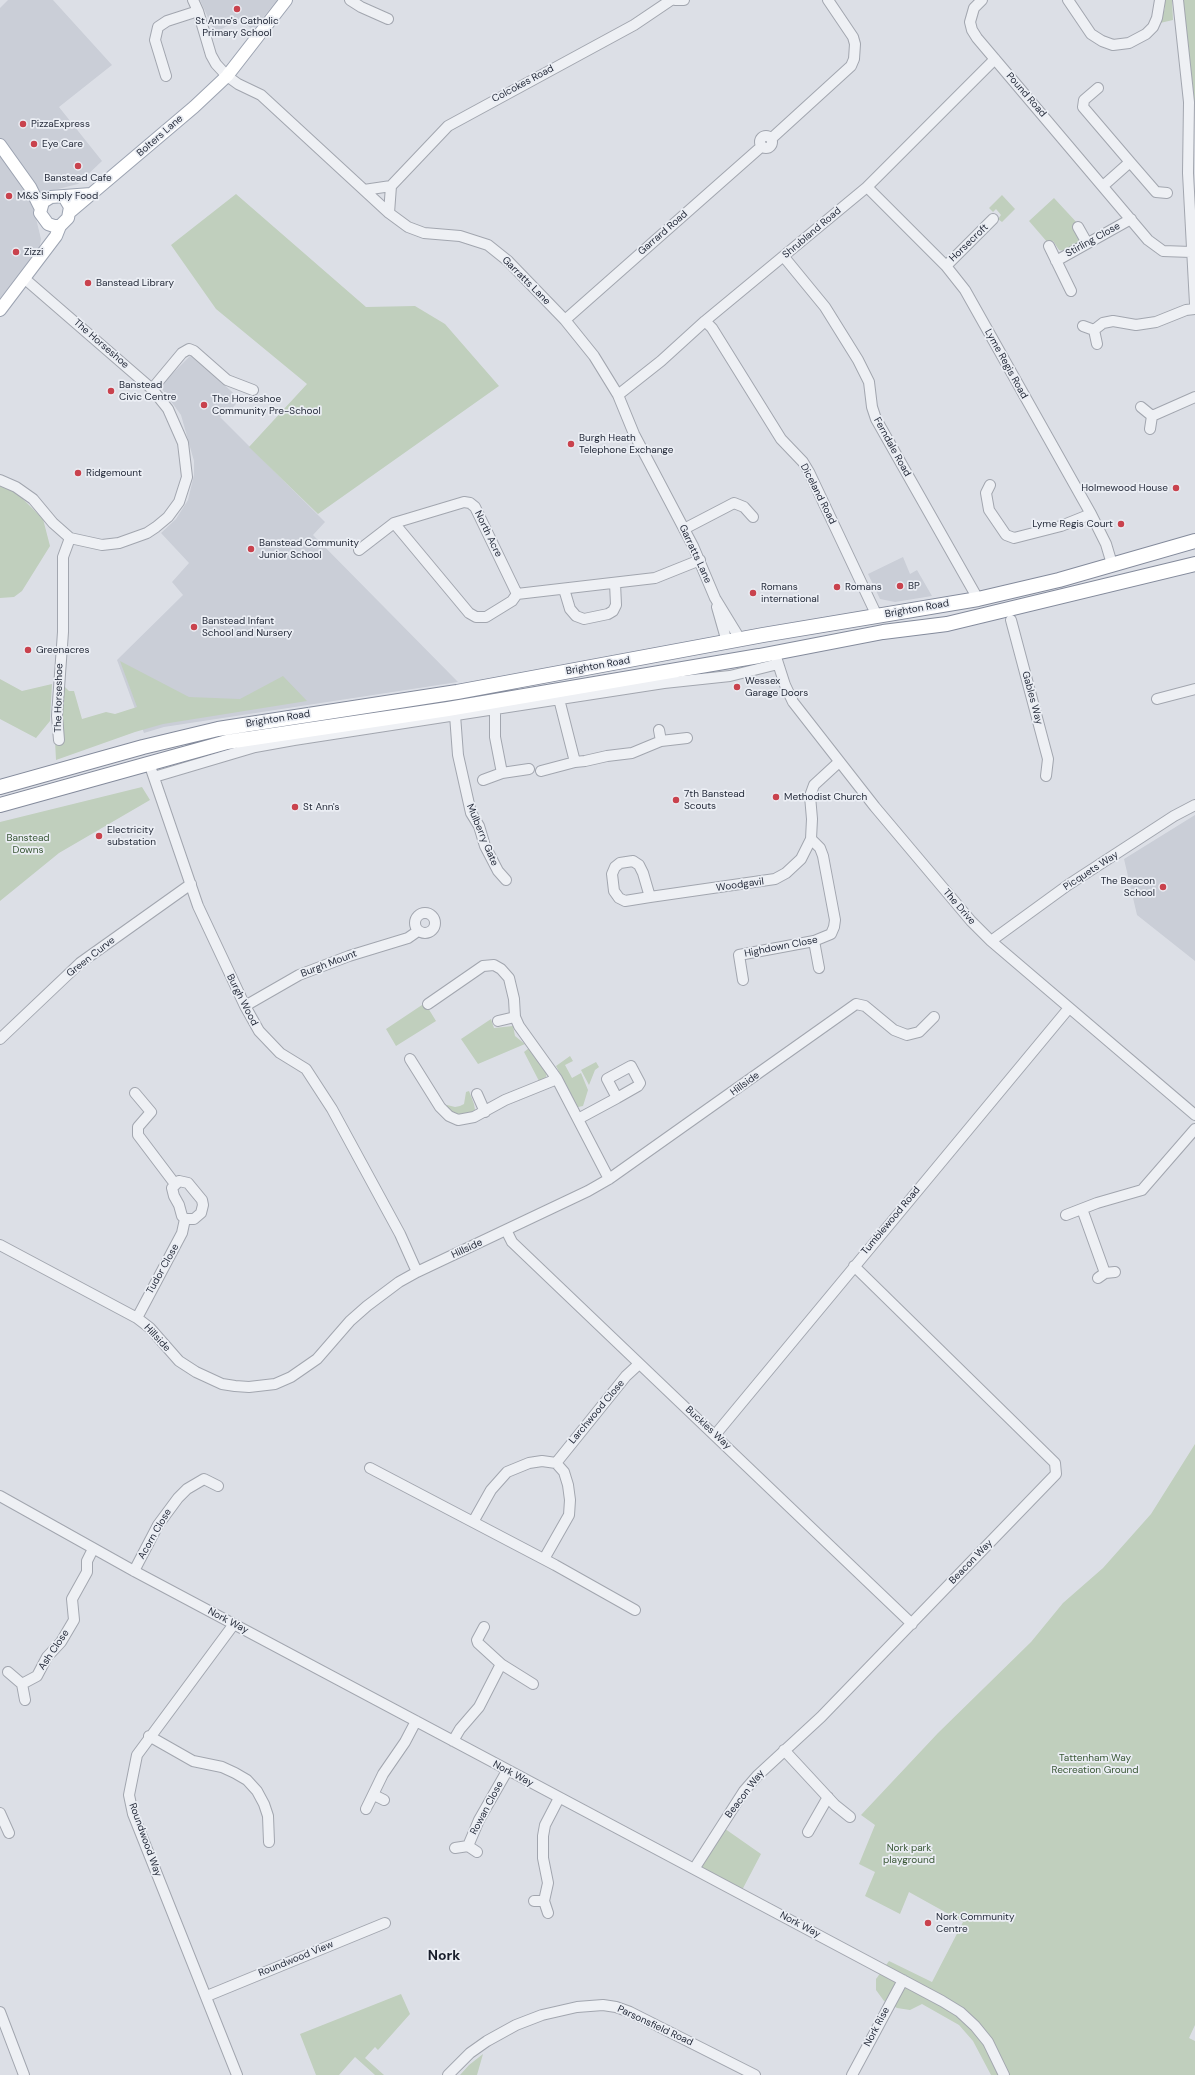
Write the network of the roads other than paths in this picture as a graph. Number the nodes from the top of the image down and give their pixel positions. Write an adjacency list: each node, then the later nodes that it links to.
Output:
1 (193, 0): 12 (street, Garratts Lane)
2 (286, 0): 16 (main road, Bolters Lane)
3 (350, 0): 13 (street)
4 (671, 0): 20 (street, Colcokes Road)
5 (675, 0): 6 (street)
6 (684, 0)
7 (828, 0): 49 (street, Garrard Road)
8 (982, 0): 14 (street, Pound Road)
9 (1068, 0): 10 (street)
10 (1160, 0)
11 (1178, 0): 39 (street)
12 (198, 11): 15 (street); 16 (street, Garratts Lane)
13 (388, 19)
14 (994, 59): 21 (street, Pound Road); 23 (street, Shrubland Road)
15 (166, 76)
16 (227, 76): 24 (street, Garratts Lane); 26 (main road, Bolters Lane)
17 (1098, 88): 19 (street)
18 (0, 145): 22 (main road)
19 (1130, 162): 21 (street); 25 (street)
20 (391, 186): 24 (street); 31 (street)
21 (1103, 186): 34 (street, Pound Road)
22 (30, 187): 27 (main road); 29 (main road)
23 (867, 187): 41 (street, Shrubland Road); 43 (street, Lyme Regis Road)
24 (364, 190): 31 (street, Garratts Lane)
25 (1167, 193)
26 (91, 194): 28 (main road); 30 (main road, Bolters Lane)
27 (51, 197): 28 (main road); 29 (main road)
28 (64, 197): 30 (main road)
29 (40, 206): 32 (main road)
30 (70, 212): 35 (main road)
31 (389, 213): 49 (street, Garratts Lane)
32 (43, 219): 35 (main road); 40 (main road)
33 (994, 219): 43 (street, Horsecroft)
34 (1131, 219): 37 (street, Stirling Close); 39 (street, Pound Road)
35 (60, 226): 40 (main road)
36 (1078, 227): 37 (street)
37 (1087, 243): 42 (street, Stirling Close)
38 (1049, 246): 42 (street)
39 (1192, 246): 46 (street)
40 (47, 248): 44 (main road)
41 (784, 257): 50 (street, Shrubland Road); 76 (street, Ferndale Road)
42 (1056, 261): 45 (street)
43 (946, 266): 63 (street, Lyme Regis Road)
44 (25, 279): 48 (main road); 54 (street, The Horseshoe)
45 (1071, 291)
46 (1195, 304)
47 (1195, 309): 52 (street)
48 (0, 310)
49 (565, 320): 56 (street, Garratts Lane)
50 (705, 321): 56 (street, Shrubland Road); 77 (street, Diceland Road)
51 (1083, 326): 52 (street)
52 (1094, 330): 53 (street)
53 (1096, 344)
54 (152, 389): 55 (street); 67 (street, The Horseshoe)
55 (253, 390)
56 (618, 395): 66 (street, Garratts Lane)
57 (1195, 397): 59 (street)
58 (1141, 407): 59 (street)
59 (1152, 416): 60 (street)
60 (1150, 429)
61 (0, 480): 67 (street, The Horseshoe)
62 (990, 485): 63 (street)
63 (1091, 514): 71 (street, Lyme Regis Road)
64 (753, 517): 66 (street)
65 (394, 523): 69 (street, North Acre); 75 (street); 75 (street, North Acre)
66 (684, 529): 70 (street, Garratts Lane)
67 (70, 538): 89 (street, The Horseshoe)
68 (1195, 541): 71 (highway, Brighton Road)
69 (359, 550)
70 (700, 560): 73 (street); 80 (street, Garratts Lane)
71 (1112, 564): 76 (highway, Brighton Road)
72 (1195, 564): 79 (highway, Brighton Road)
73 (614, 583): 74 (street); 74 (street)
74 (564, 589): 75 (street)
75 (517, 594)
76 (978, 599): 77 (highway, Brighton Road)
77 (877, 616): 80 (highway, Brighton Road)
78 (1011, 620): 97 (street, Gables Way)
79 (883, 632): 80 (highway); 81 (highway, Brighton Road)
80 (734, 640): 100 (highway, Brighton Road)
81 (777, 659): 83 (street, Brighton Road); 92 (street, The Drive); 93 (highway, Brighton Road)
82 (1195, 689): 84 (street)
83 (559, 699): 85 (street, Brighton Road); 91 (street)
84 (1157, 699)
85 (496, 708): 86 (street, Brighton Road); 96 (street)
86 (455, 715): 98 (street, Brighton Road); 104 (street, Mulberry Gate)
87 (659, 730): 90 (street)
88 (687, 738): 90 (street)
89 (59, 740)
90 (661, 741): 91 (street)
91 (575, 762): 95 (street)
92 (839, 762): 103 (street, Woodgavil); 109 (street, The Drive)
93 (149, 763): 98 (street, Burgh Wood); 101 (highway, Brighton Road)
94 (529, 769): 96 (street)
95 (541, 771)
96 (502, 773): 99 (street)
97 (1046, 776)
98 (154, 777): 105 (street, Burgh Wood)
99 (483, 780)
100 (0, 787)
101 (0, 805)
102 (1195, 806): 109 (street, Picquets Way)
103 (811, 839): 106 (street, Woodgavil); 108 (street)
104 (506, 880)
105 (191, 884): 113 (street, Burgh Wood); 118 (street, Green Curve)
106 (650, 897): 106 (street, Woodgavil)
107 (418, 931): 113 (street, Burgh Mount)
108 (818, 940): 110 (street); 111 (street, Highdown Close)
109 (990, 941): 114 (street, The Drive)
110 (819, 968)
111 (743, 980)
112 (428, 1004): 116 (street)
113 (245, 1006): 136 (street, Burgh Wood)
114 (1068, 1008): 125 (street, The Drive); 135 (street, Tumblewood Road)
115 (934, 1017): 128 (street, Hillside)
116 (515, 1018): 117 (street); 120 (street)
117 (498, 1021)
118 (0, 1039)
119 (410, 1059): 124 (street)
120 (557, 1079): 124 (street); 126 (street)
121 (135, 1093): 129 (street)
122 (477, 1094): 124 (street)
123 (617, 1098): 126 (street)
124 (485, 1112)
125 (1195, 1115)
126 (578, 1119): 128 (street)
127 (1195, 1129): 130 (street)
128 (609, 1179): 133 (street, Hillside)
129 (175, 1184): 132 (street); 132 (street)
130 (1082, 1209): 131 (street); 137 (street)
131 (1066, 1215)
132 (185, 1219): 138 (street, Tudor Close)
133 (506, 1230): 136 (street, Hillside); 139 (street, Buckles Way)
134 (0, 1245): 138 (street, Hillside)
135 (854, 1266): 140 (street, Tumblewood Road); 151 (street, Beacon Way)
136 (417, 1272): 138 (street, Hillside)
137 (1106, 1274)
138 (137, 1318)
139 (639, 1364): 140 (street, Buckles Way); 141 (street, Larchwood Close)
140 (714, 1435): 151 (street, Buckles Way)
141 (556, 1463): 145 (street); 147 (street)
142 (370, 1468): 145 (street)
143 (218, 1486): 148 (street, Acorn Close)
144 (0, 1496): 146 (street, Nork Way)
145 (473, 1522): 147 (street)
146 (93, 1549): 148 (street, Nork Way); 155 (street, Ash Close)
147 (544, 1560): 149 (street)
148 (134, 1571): 150 (street, Nork Way)
149 (635, 1610)
150 (234, 1624): 158 (street, Nork Way); 159 (street, Roundwood Way)
151 (912, 1624): 161 (street, Beacon Way)
152 (484, 1627): 153 (street)
153 (501, 1664): 156 (street); 160 (street)
154 (8, 1672): 155 (street)
155 (22, 1684): 157 (street)
156 (533, 1684)
157 (25, 1700)
158 (416, 1721): 160 (street, Nork Way); 163 (street)
159 (149, 1736): 172 (street); 180 (street, Roundwood Way)
160 (453, 1741): 162 (street, Nork Way)
161 (784, 1750): 164 (street); 176 (street, Beacon Way)
162 (507, 1771): 165 (street, Nork Way); 173 (street, Rowan Close)
163 (374, 1795): 166 (street); 167 (street)
164 (828, 1797): 169 (street); 170 (street)
165 (559, 1798): 176 (street, Nork Way); 177 (street)
166 (384, 1800)
167 (366, 1809)
168 (0, 1813): 171 (street)
169 (850, 1817)
170 (808, 1832)
171 (9, 1833)
172 (268, 1843)
173 (468, 1846): 174 (street, Rowan Close); 175 (street, Rowan Close)
174 (455, 1848)
175 (477, 1852)
176 (694, 1869): 179 (street, Nork Way)
177 (548, 1913)
178 (386, 1923): 180 (street, Roundwood View)
179 (903, 1980): 186 (street, Nork Rise); 187 (street, Nork Way)
180 (207, 1996): 183 (street, Roundwood Way)
181 (0, 2012): 182 (street)
182 (24, 2075)
183 (237, 2075)
184 (448, 2075): 185 (street, Parsonsfield Road)
185 (755, 2075)
186 (852, 2075)
187 (1004, 2075)

